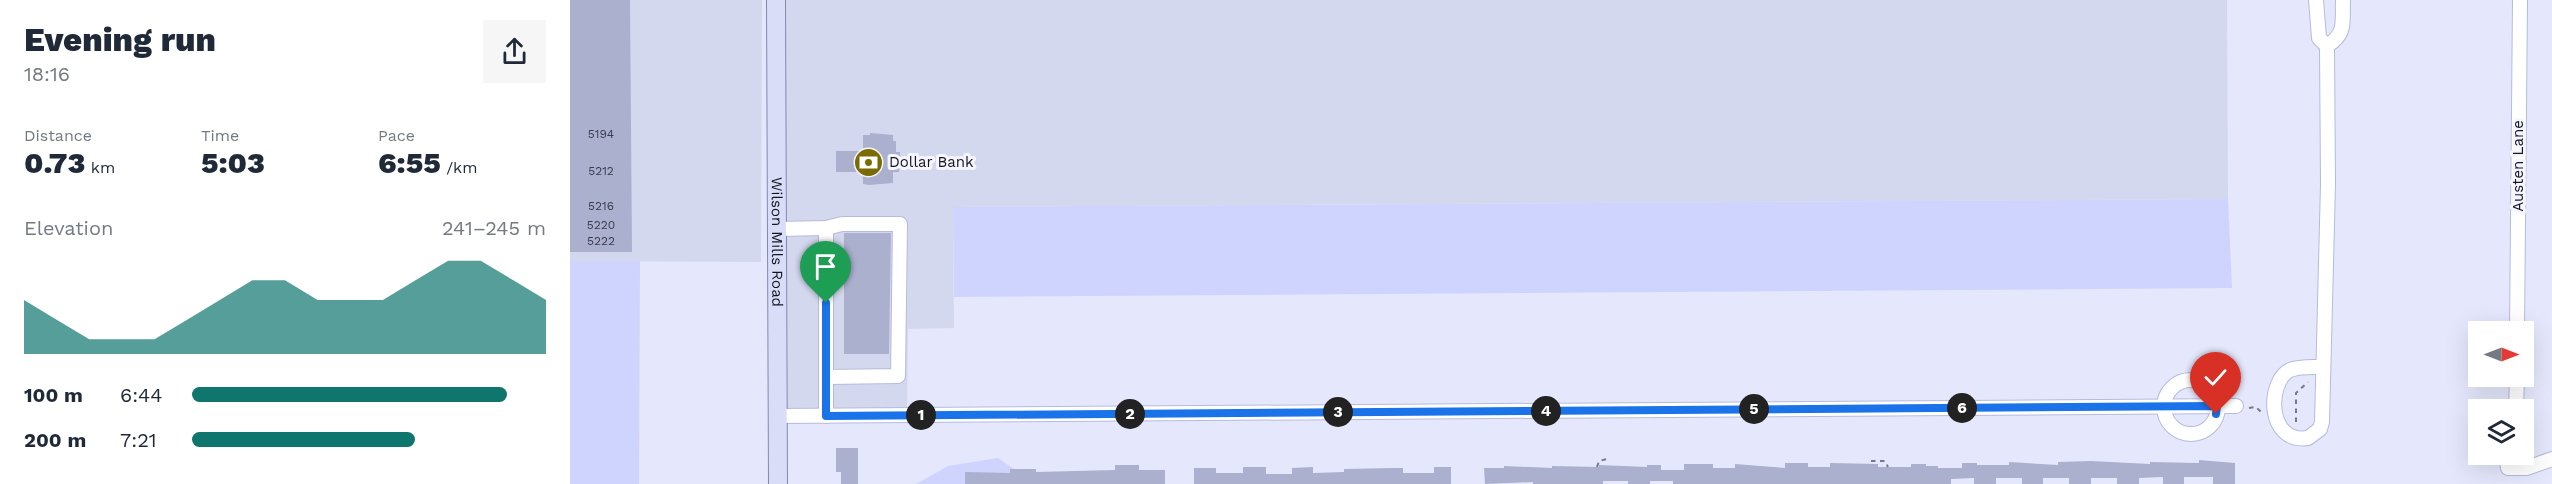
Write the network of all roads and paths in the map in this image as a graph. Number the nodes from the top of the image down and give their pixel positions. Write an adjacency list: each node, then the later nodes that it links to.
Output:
1 (776, 0): 7 (main road, Wilson Mills Road)
2 (2316, 0): 5 (street)
3 (2343, 0): 5 (street)
4 (2520, 0): 8 (street, Austen Lane)
5 (2327, 46): 9 (street)
6 (826, 228): 7 (street); 10 (street); 10 (street)
7 (777, 229): 15 (main road, Wilson Mills Road)
8 (2517, 321)
9 (2323, 367): 9 (street)
10 (826, 378): 16 (street)
11 (2310, 380): 17 (path)
12 (2163, 406): 13 (street); 13 (street); 13 (street); 16 (street)
13 (2217, 406): 14 (street)
14 (2236, 406)
15 (778, 416): 16 (street); 24 (main road, Wilson Mills Road)
16 (826, 416)
17 (2296, 430)
18 (1607, 459): 22 (path)
19 (2552, 459): 21 (street)
20 (1871, 460): 23 (path)
21 (2518, 465)
22 (1597, 467)
23 (1888, 467)
24 (778, 484)

